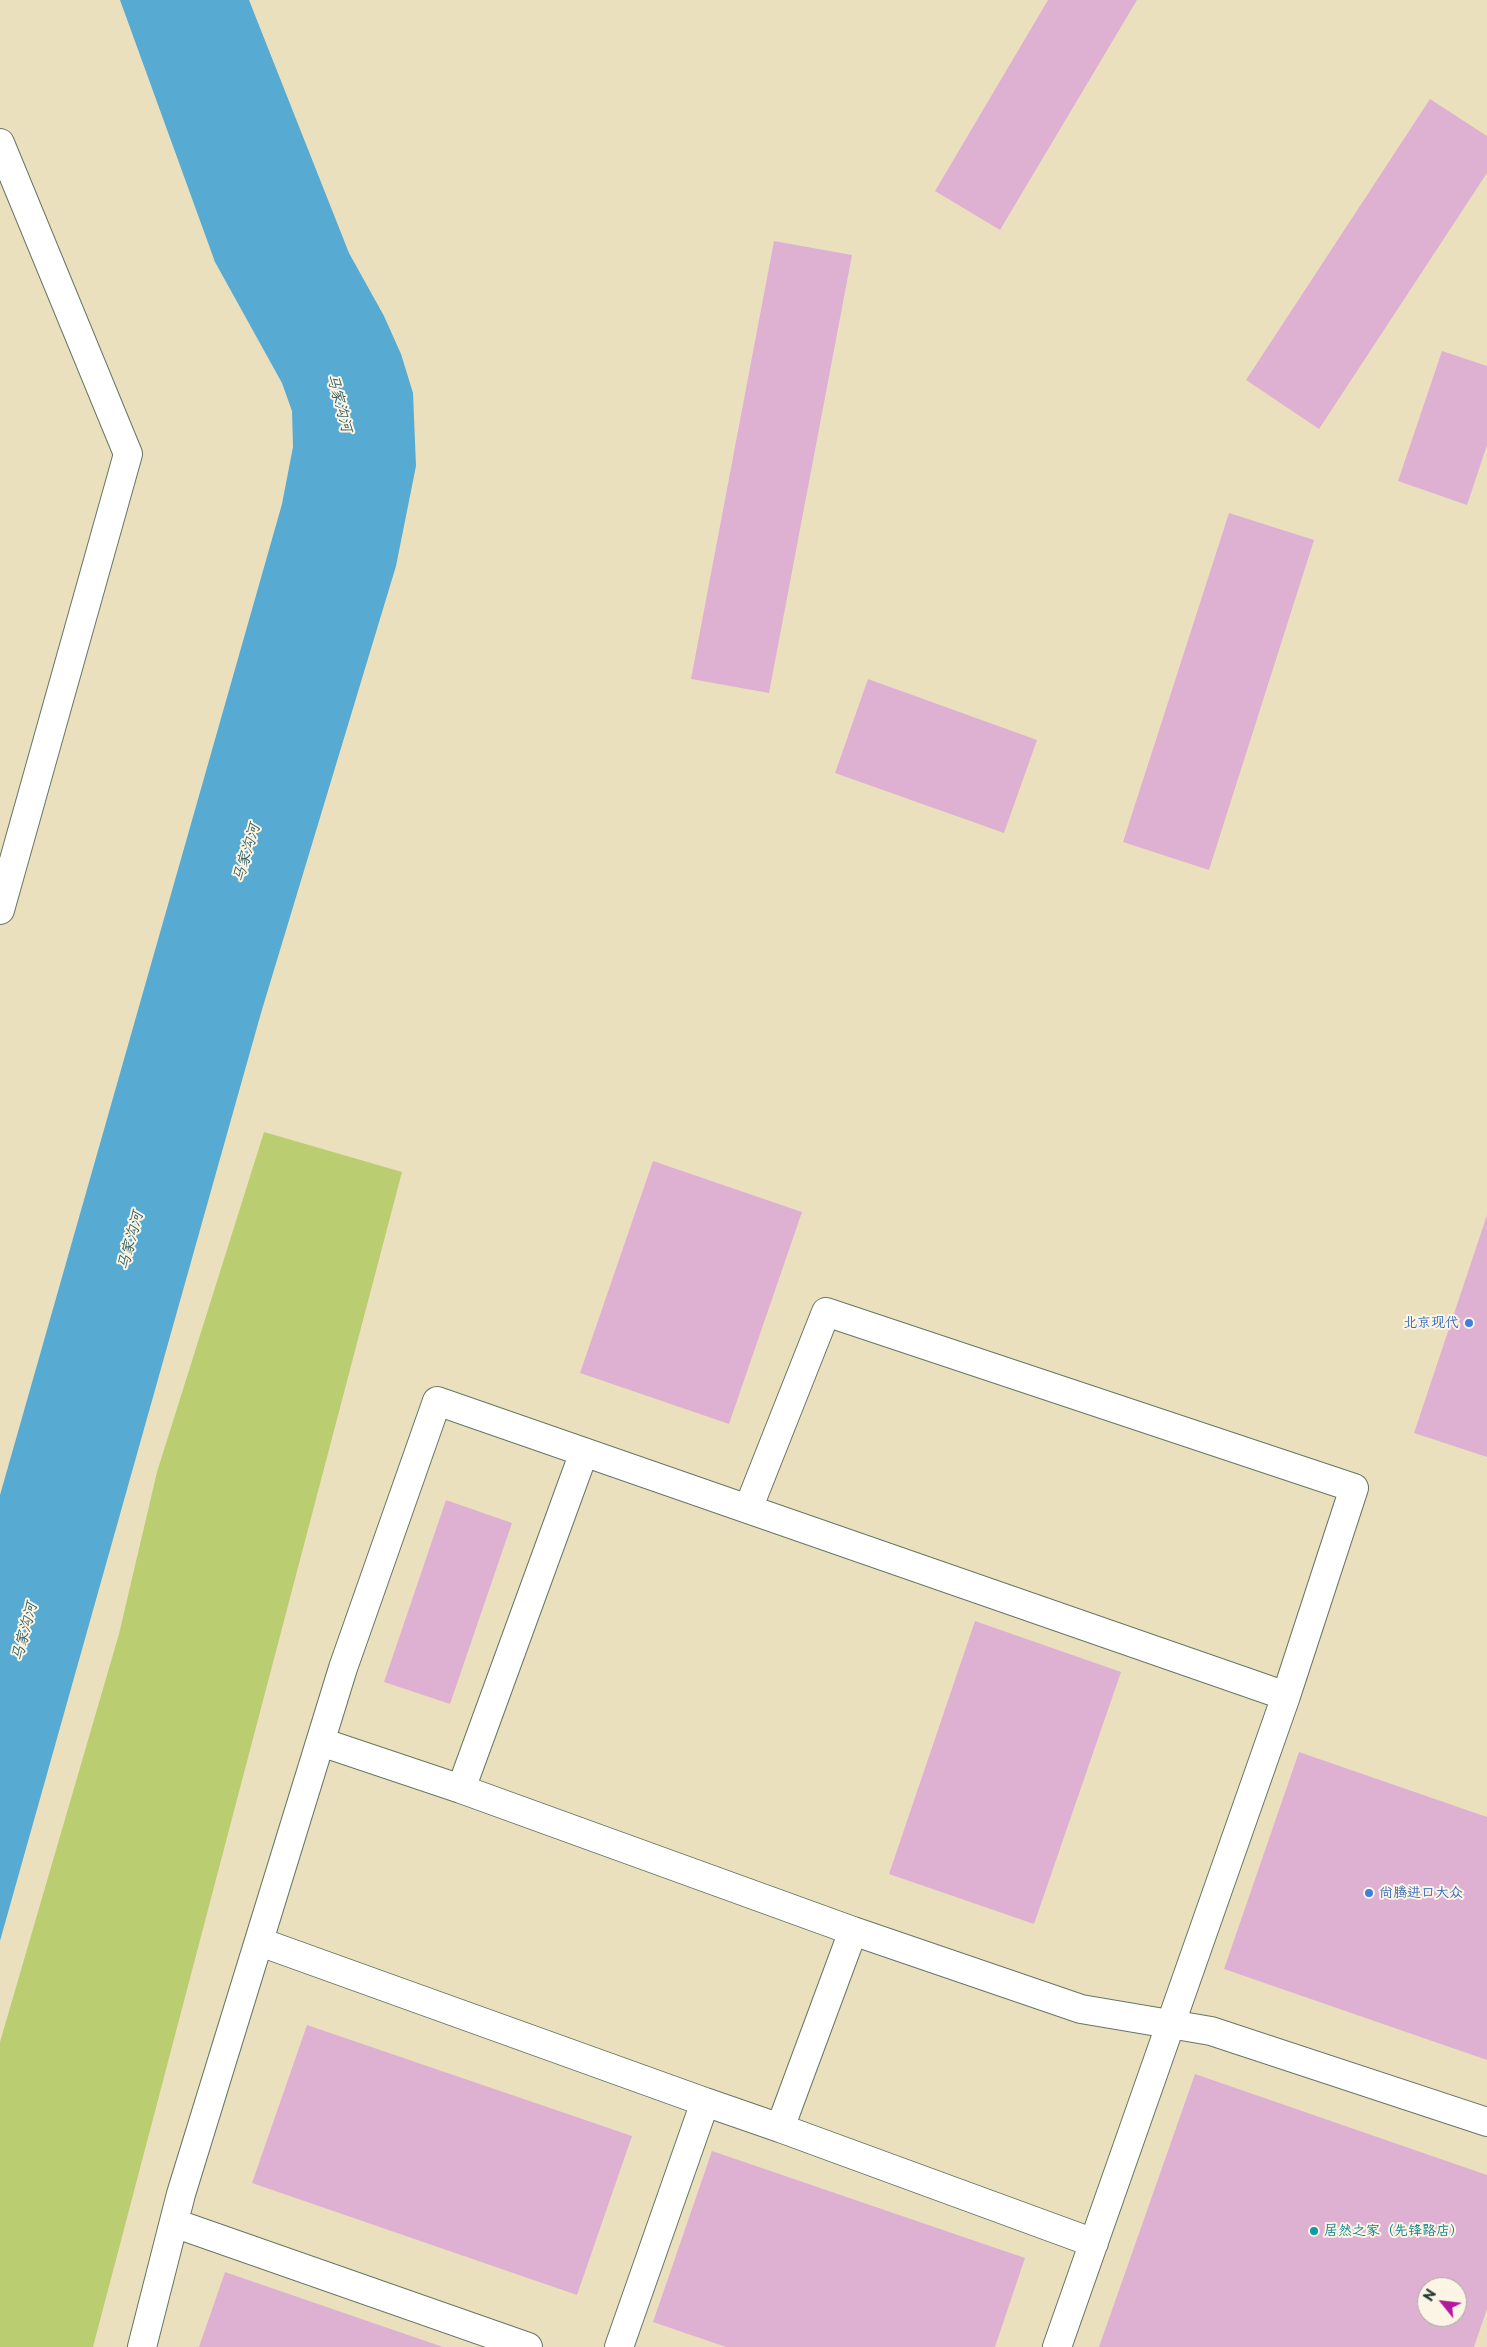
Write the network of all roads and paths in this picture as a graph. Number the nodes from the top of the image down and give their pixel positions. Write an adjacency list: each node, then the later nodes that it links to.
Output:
1 (0, 143): 2 (street)
2 (0, 910)
3 (584, 1452): 4 (street); 6 (street); 7 (street)
4 (748, 1509): 5 (street); 5 (street)
5 (1286, 1696): 10 (street)
6 (321, 1742): 7 (street); 9 (street)
7 (461, 1789): 8 (street)
8 (853, 1931): 10 (street); 13 (street)
9 (260, 1942): 11 (street); 14 (street)
10 (1171, 2024): 12 (street); 15 (street)
11 (705, 2102): 13 (street); 18 (street)
12 (1487, 2122)
13 (780, 2128): 15 (street)
14 (174, 2223): 16 (street); 17 (street)
15 (1094, 2243): 19 (street)
16 (142, 2347)
17 (528, 2347)
18 (619, 2347)
19 (1057, 2347)

